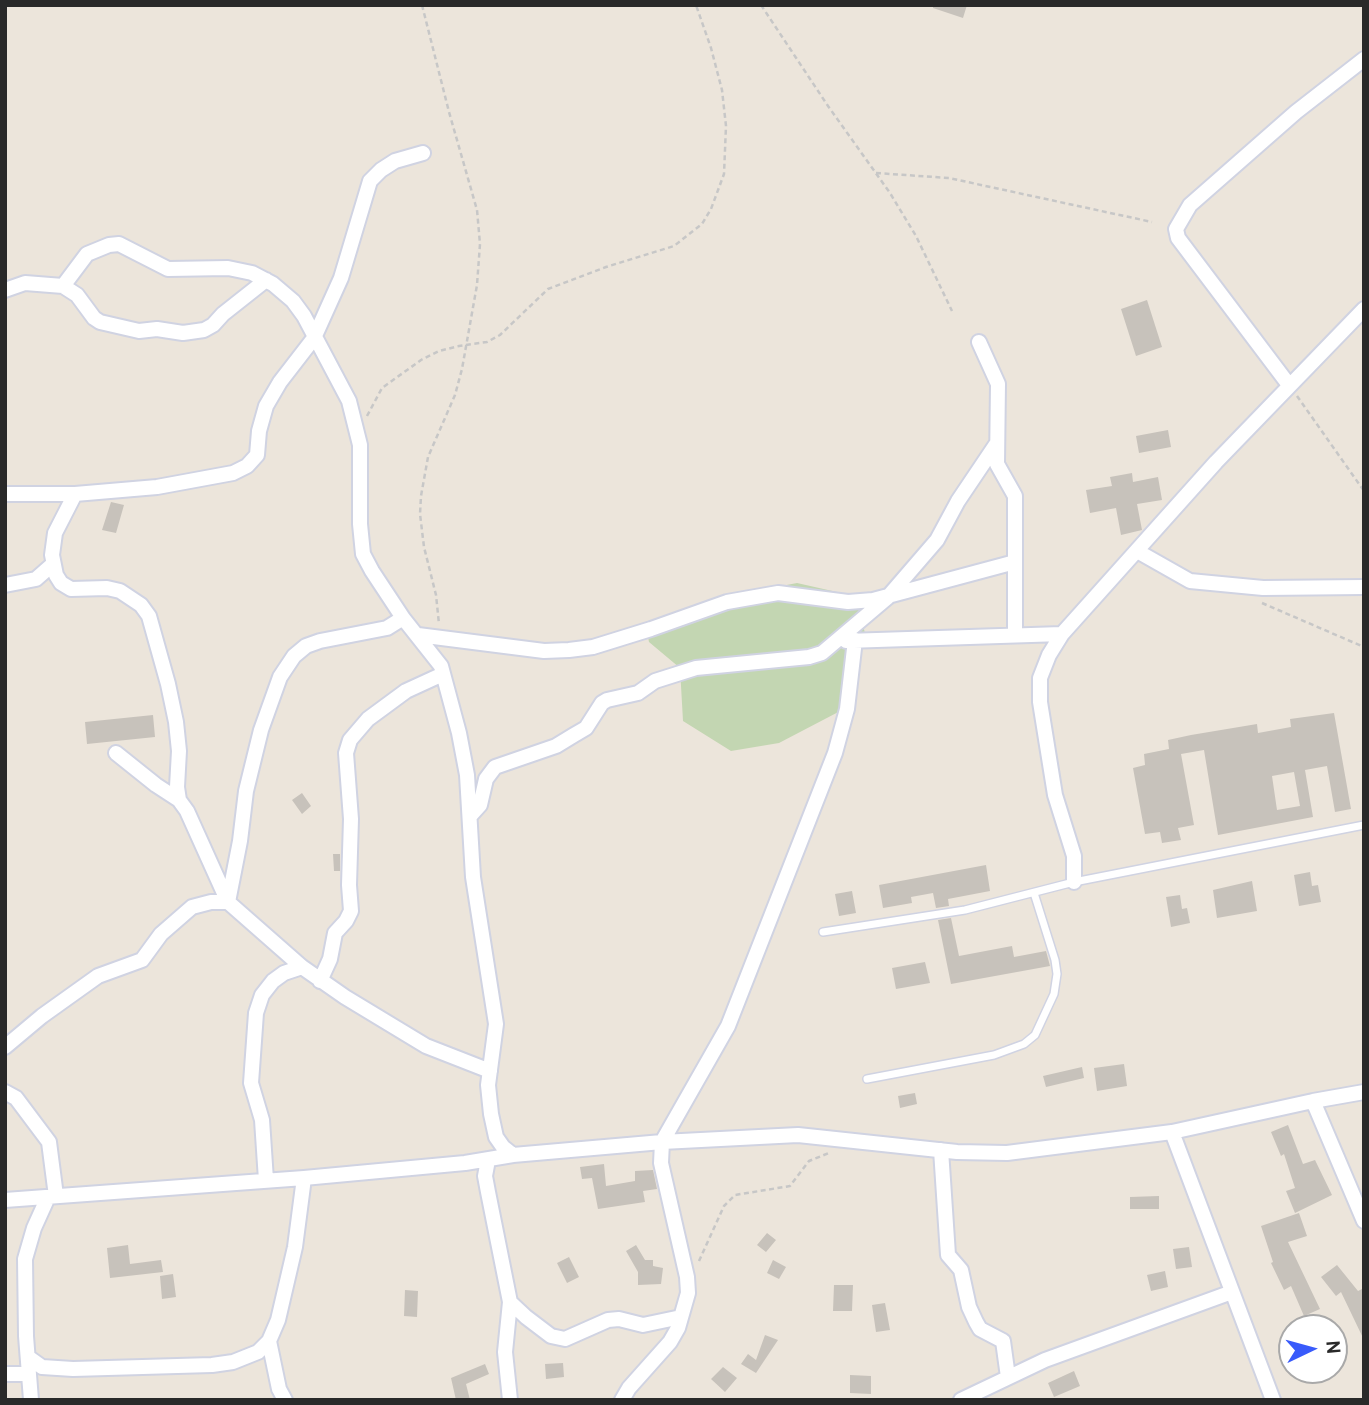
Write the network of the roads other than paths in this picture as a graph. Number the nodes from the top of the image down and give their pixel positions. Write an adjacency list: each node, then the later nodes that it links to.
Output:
1 (1364, 58): 9 (street)
2 (424, 153): 7 (street)
3 (265, 280): 4 (street); 4 (street); 7 (street)
4 (63, 286): 5 (street)
5 (5, 290)
6 (1364, 309): 9 (street)
7 (314, 338): 12 (street); 19 (street)
8 (979, 342): 10 (street)
9 (1289, 385): 13 (street)
10 (997, 443): 14 (street); 18 (street)
11 (5, 494): 12 (street)
12 (75, 494): 15 (street)
13 (1137, 551): 17 (street); 21 (street)
14 (1015, 562): 18 (street); 20 (street)
15 (53, 564): 16 (street); 27 (street)
16 (5, 585)
17 (1364, 587)
18 (887, 598): 22 (street); 24 (street)
19 (404, 618): 22 (street); 32 (street)
20 (1015, 634): 21 (street); 23 (street)
21 (1062, 634): 30 (street)
22 (418, 635): 25 (street)
23 (855, 640): 24 (street); 43 (street)
24 (838, 642): 28 (street)
25 (443, 674): 28 (street); 35 (street)
26 (116, 752): 27 (street)
27 (179, 800): 32 (street)
28 (470, 816): 37 (street)
29 (1364, 825): 30 (lane)
30 (1074, 883): 31 (lane)
31 (1034, 892): 33 (lane); 38 (lane)
32 (228, 902): 34 (street); 36 (street)
33 (823, 932)
34 (302, 967): 35 (street); 48 (street)
35 (320, 981): 37 (street)
36 (5, 1047)
37 (490, 1071): 45 (street)
38 (867, 1080)
39 (5, 1092): 49 (street)
40 (1364, 1092): 41 (street)
41 (1313, 1101): 42 (street); 51 (street)
42 (1172, 1132): 44 (street); 52 (street)
43 (662, 1142): 44 (street); 45 (street); 54 (street)
44 (941, 1150): 59 (street)
45 (513, 1155): 46 (street)
46 (488, 1160): 47 (street); 53 (street)
47 (304, 1178): 48 (street); 55 (street)
48 (266, 1180): 49 (street)
49 (52, 1197): 50 (street); 56 (street)
50 (5, 1200)
51 (1364, 1221)
52 (1233, 1292): 59 (street); 65 (street)
53 (510, 1302): 54 (street); 62 (street)
54 (681, 1317): 63 (street)
55 (269, 1341): 56 (street); 61 (street)
56 (28, 1357): 58 (street)
57 (5, 1374): 58 (street)
58 (29, 1374): 60 (street)
59 (1008, 1377): 64 (street)
60 (31, 1400)
61 (285, 1400)
62 (510, 1400)
63 (622, 1400)
64 (961, 1400)
65 (1273, 1400)

